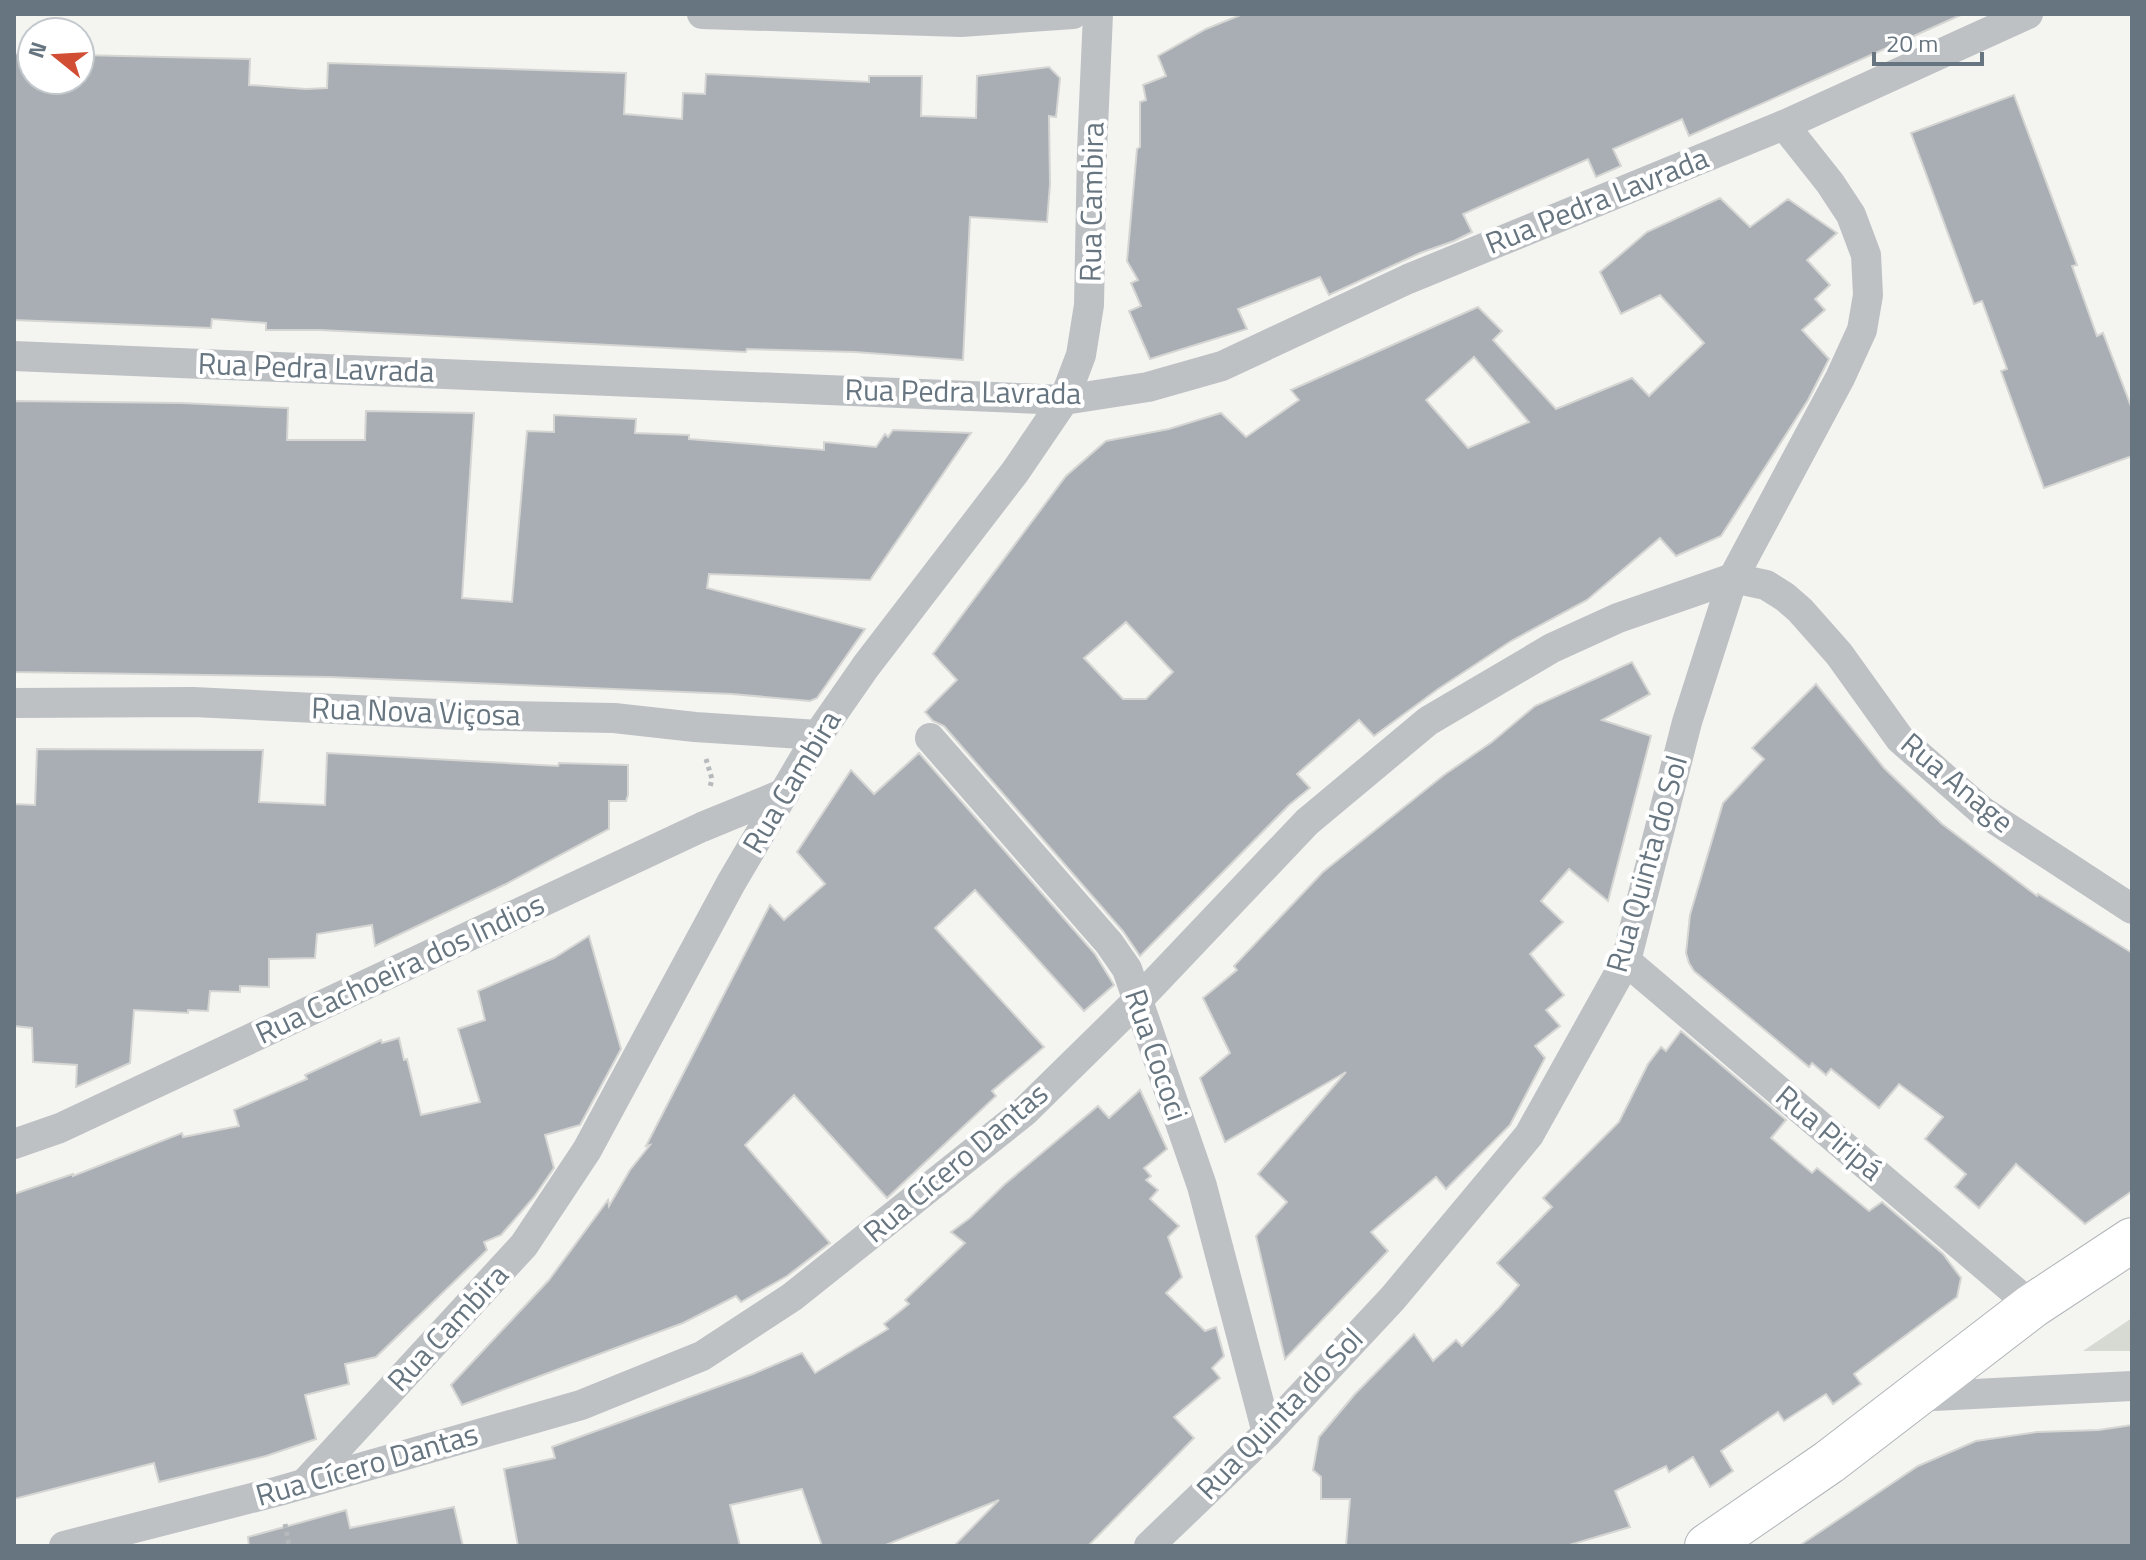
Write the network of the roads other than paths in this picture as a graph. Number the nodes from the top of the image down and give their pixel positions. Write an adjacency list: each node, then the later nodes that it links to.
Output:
1 (702, 14): 2 (street)
2 (1073, 14)
3 (1098, 14): 7 (street, Rua Cambira)
4 (2028, 14): 5 (street, Rua Pedra Lavrada)
5 (1784, 125): 7 (street, Rua Pedra Lavrada); 8 (street, Rua Quinta do Sol)
6 (14, 356): 7 (street, Rua Pedra Lavrada)
7 (1064, 400): 10 (street, Rua Cambira)
8 (1733, 578): 13 (street, Rua Anage); 14 (street, Rua Quinta do Sol); 15 (street, Rua Cícero Dantas)
9 (14, 703): 10 (street, Rua Nova Viçosa)
10 (818, 735): 12 (street, Rua Cambira)
11 (930, 738): 15 (street, Rua Cococi)
12 (785, 793): 16 (street, Rua Cachoeira dos Indios); 22 (street, Rua Cambira)
13 (2132, 909)
14 (1626, 961): 18 (street, Rua Piripá); 21 (street, Rua Quinta do Sol)
15 (1136, 1002): 21 (street, Rua Cococi); 22 (street, Rua Cícero Dantas)
16 (14, 1144)
17 (2132, 1240): 18 (main road)
18 (2032, 1306): 20 (main road)
19 (2132, 1386): 20 (street)
20 (1914, 1397): 25 (main road)
21 (1267, 1433): 24 (street, Rua Quinta do Sol)
22 (304, 1484): 23 (street, Rua Cícero Dantas)
23 (64, 1546)
24 (1149, 1546)
25 (1707, 1546)

